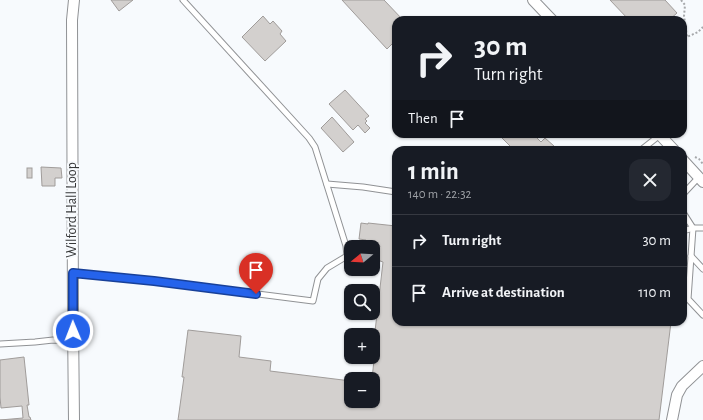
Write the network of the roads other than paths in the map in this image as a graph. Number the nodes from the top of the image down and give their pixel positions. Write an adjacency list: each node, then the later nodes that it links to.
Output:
1 (74, 0): 20 (street, Wilford Hall Loop)
2 (183, 0): 11 (lane)
3 (533, 0): 4 (street)
4 (548, 16)
5 (655, 138): 7 (lane)
6 (664, 138): 8 (street)
7 (646, 146)
8 (670, 146)
9 (687, 164): 10 (street)
10 (702, 177): 12 (lane)
11 (327, 184): 13 (lane); 20 (lane)
12 (687, 190)
13 (392, 191)
14 (687, 219): 15 (lane)
15 (693, 228): 16 (lane); 17 (lane); 18 (lane)
16 (703, 228)
17 (687, 230)
18 (691, 256): 19 (lane); 21 (lane)
19 (703, 269)
20 (73, 273): 22 (street, Wilford Hall Loop)
21 (703, 315)
22 (73, 341): 23 (lane); 25 (street, Wilford Hall Loop)
23 (0, 344)
24 (703, 366): 26 (street)
25 (74, 420)
26 (672, 420)

